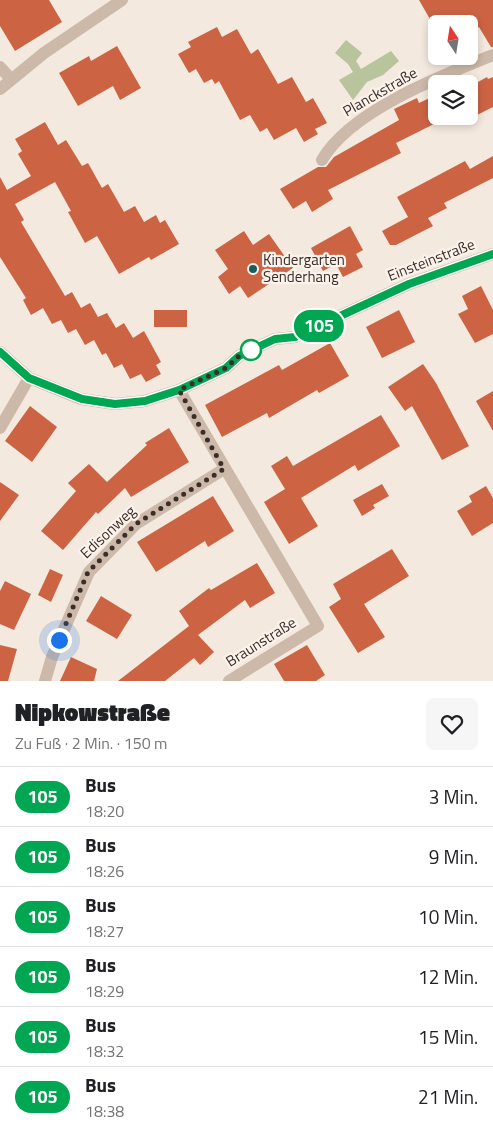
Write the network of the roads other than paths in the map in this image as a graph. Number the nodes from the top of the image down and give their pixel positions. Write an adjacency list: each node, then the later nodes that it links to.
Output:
1 (122, 0): 4 (street)
2 (493, 55): 6 (street, Planckstraße)
3 (0, 68): 4 (street)
4 (11, 79): 5 (street)
5 (0, 89)
6 (322, 160)
7 (493, 254): 10 (street, Einsteinstraße)
8 (0, 352): 9 (street, Einsteinstraße)
9 (29, 378): 10 (street, Einsteinstraße); 11 (street)
10 (179, 390): 12 (street)
11 (0, 428)
12 (224, 469): 13 (street, Edisonweg); 14 (street, Braunstraße)
13 (45, 681)
14 (229, 681)

